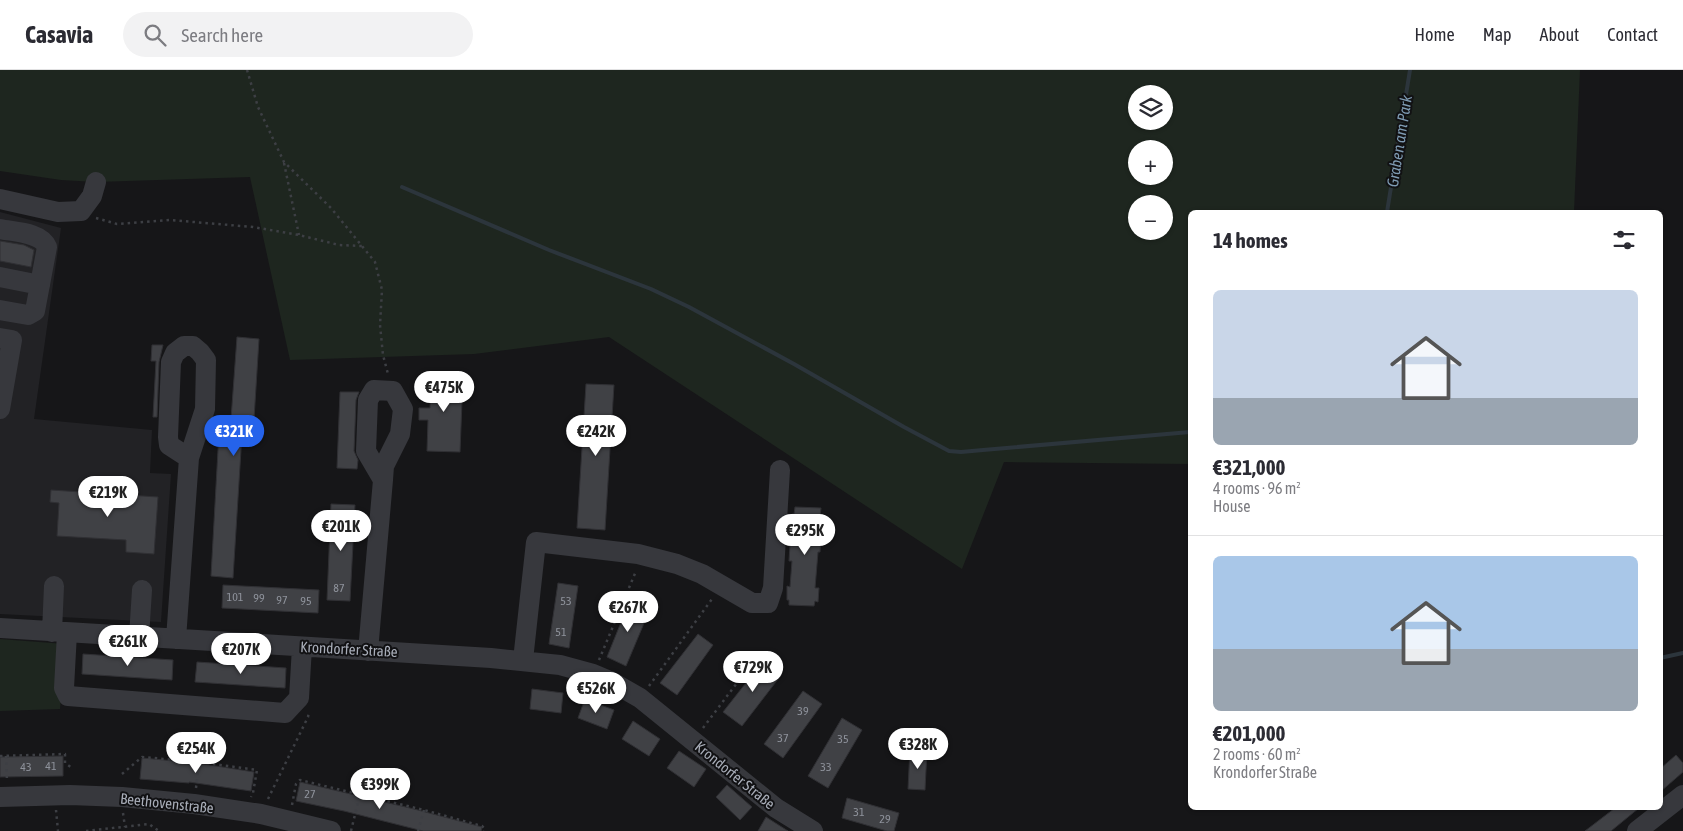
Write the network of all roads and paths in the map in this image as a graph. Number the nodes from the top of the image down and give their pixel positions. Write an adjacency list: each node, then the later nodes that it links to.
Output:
1 (247, 70): 2 (path)
2 (284, 162): 7 (path); 8 (path)
3 (96, 182): 5 (street)
4 (0, 199): 5 (street)
5 (81, 211): 7 (path)
6 (0, 229): 10 (street)
7 (299, 235): 8 (path)
8 (362, 246): 13 (path)
9 (0, 277): 10 (street)
10 (40, 285): 11 (street)
11 (0, 310)
12 (0, 338): 14 (street)
13 (393, 392): 17 (street); 17 (street)
14 (0, 410)
15 (189, 458): 15 (street); 25 (street)
16 (780, 470): 20 (street)
17 (383, 480): 27 (street)
18 (642, 555): 20 (street); 28 (street); 29 (path)
19 (54, 586): 23 (street)
20 (722, 586): 31 (path)
21 (142, 590): 24 (street)
22 (0, 628): 23 (street, Krondorfer Straße)
23 (60, 633): 24 (street, Krondorfer Straße); 26 (street)
24 (139, 637): 25 (street, Krondorfer Straße)
25 (176, 639): 26 (street, Krondorfer Straße)
26 (302, 647): 27 (street, Krondorfer Straße)
27 (368, 651): 28 (street, Krondorfer Straße)
28 (523, 660): 33 (street, Krondorfer Straße)
29 (598, 662)
30 (752, 663): 33 (path)
31 (648, 688)
32 (309, 709): 45 (path)
33 (693, 741): 54 (street, Krondorfer Straße)
34 (0, 756): 35 (path)
35 (6, 756): 37 (path); 42 (path)
36 (199, 762): 38 (path); 43 (path); 45 (path)
37 (72, 768)
38 (122, 774)
39 (360, 794): 44 (path); 46 (path); 51 (path)
40 (1683, 795): 55 (street)
41 (54, 796): 42 (street, Beethovenstraße); 43 (street, Beethovenstraße); 47 (path)
42 (4, 797)
43 (194, 804): 45 (street, Beethovenstraße)
44 (424, 810): 52 (path); 53 (path)
45 (253, 819): 46 (street, Beethovenstraße)
46 (288, 821): 50 (street, Beethovenstraße)
47 (58, 831)
48 (86, 831): 49 (path)
49 (159, 831)
50 (331, 831)
51 (351, 831)
52 (418, 831)
53 (484, 831)
54 (813, 831)
55 (1637, 831)

